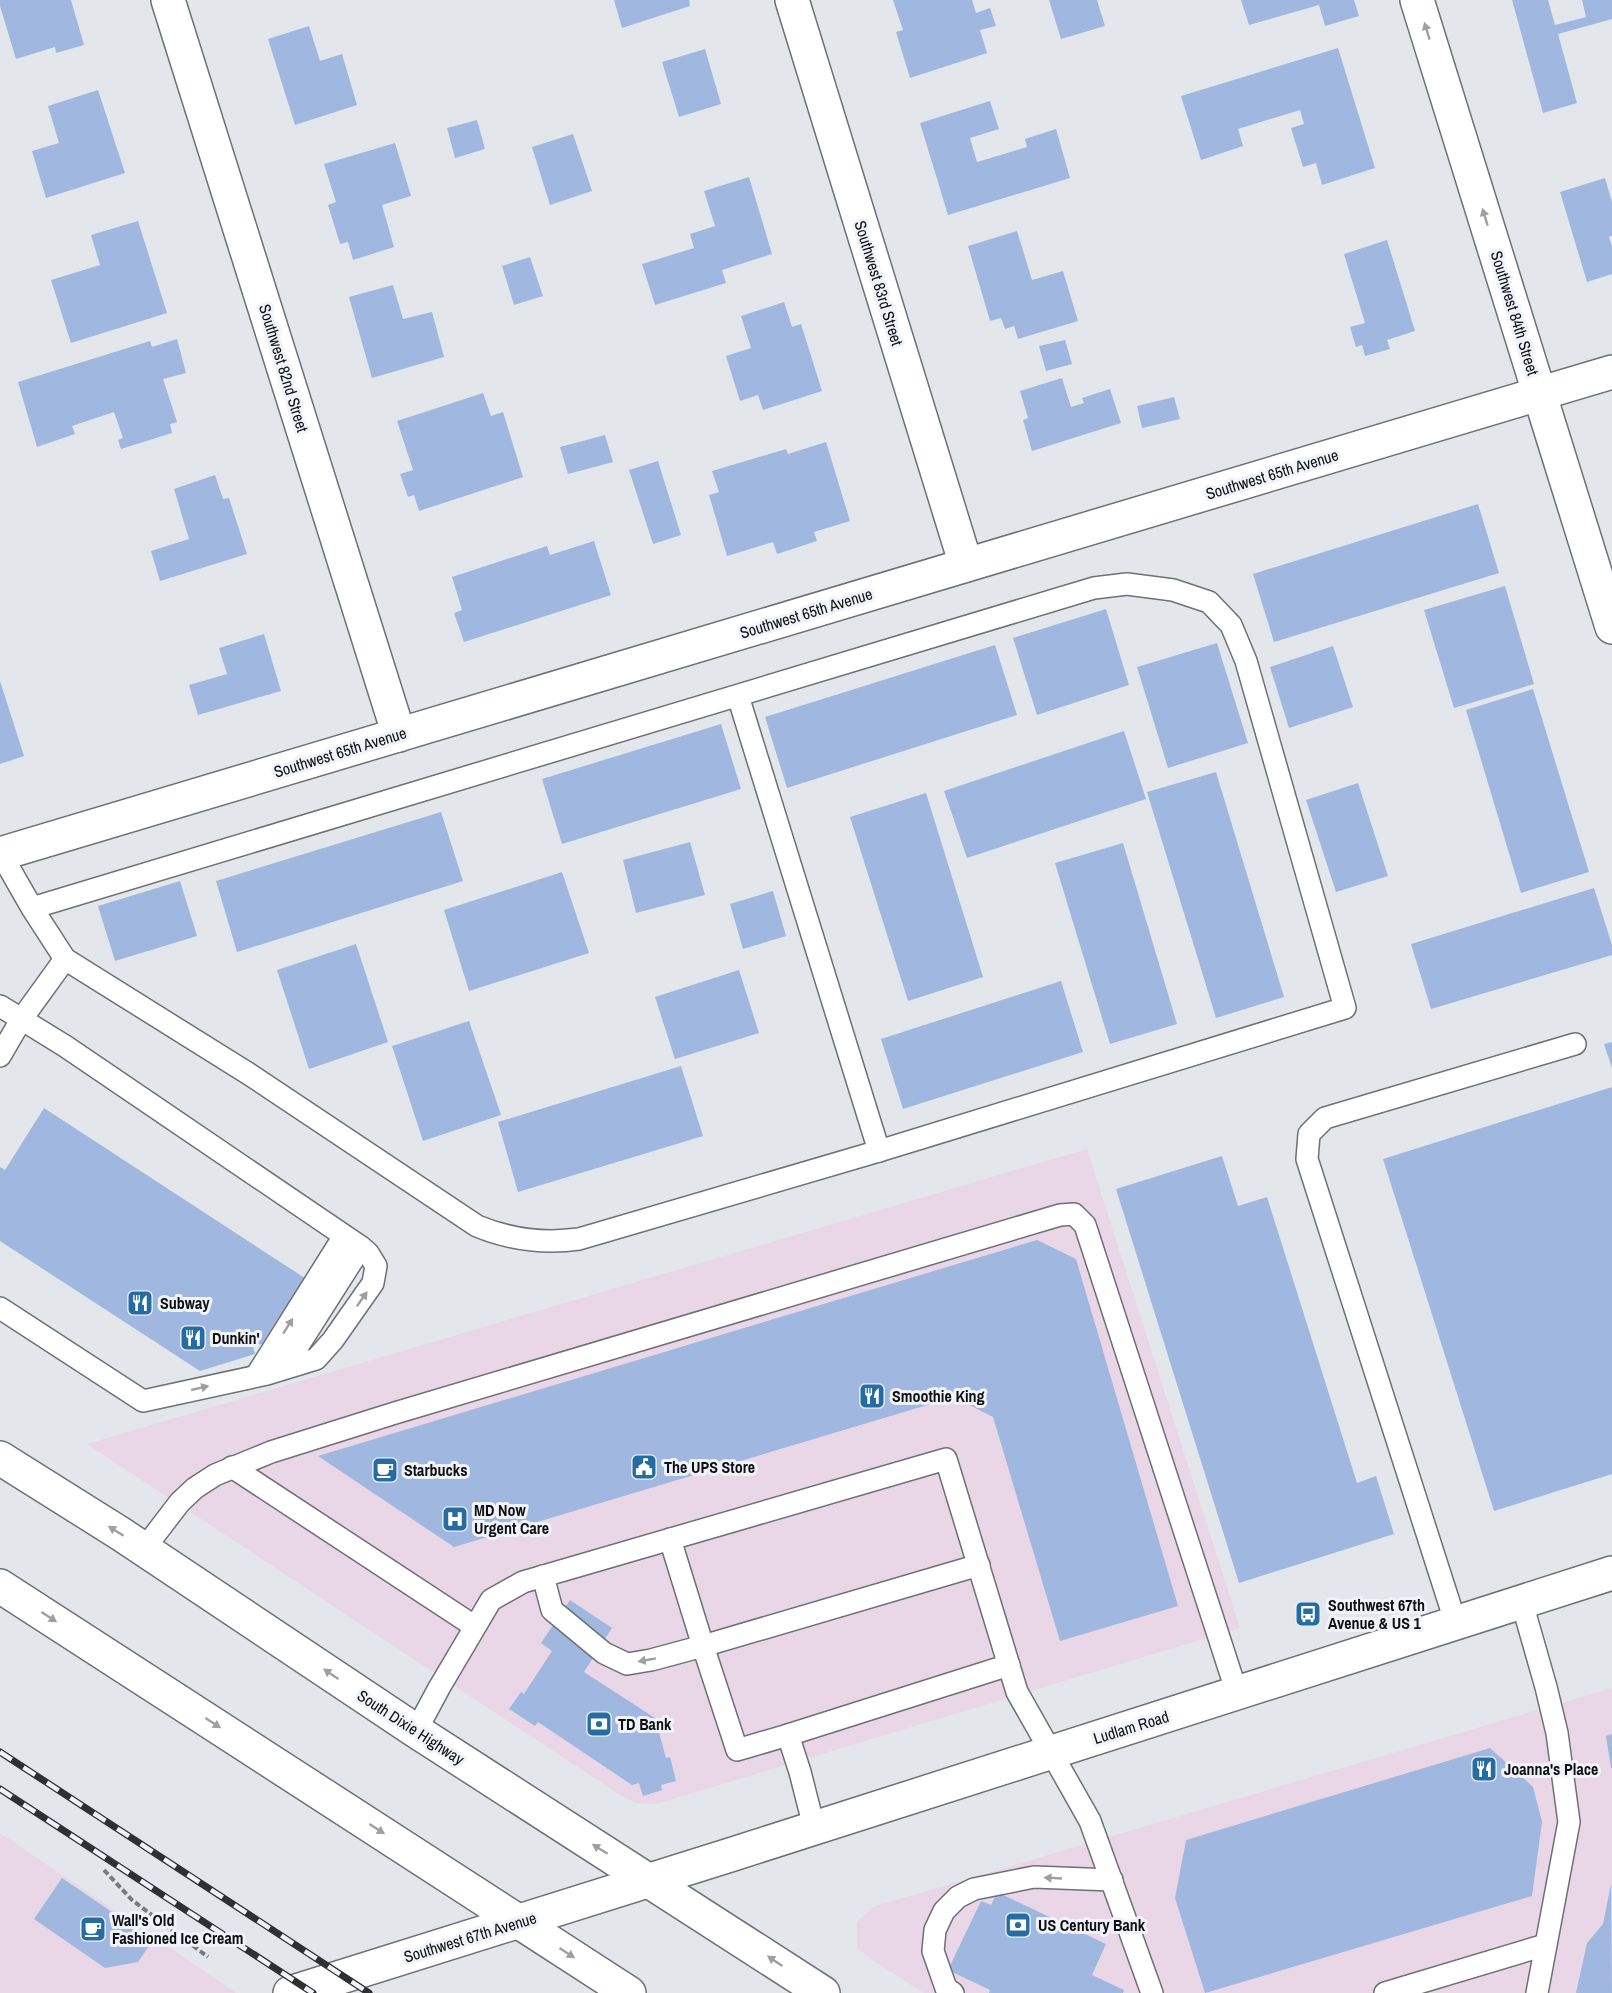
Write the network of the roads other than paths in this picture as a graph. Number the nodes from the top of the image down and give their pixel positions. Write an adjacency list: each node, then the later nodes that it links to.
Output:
1 (168, 0): 9 (main road, Southwest 82nd Street)
2 (792, 0): 6 (main road, Southwest 83rd Street)
3 (1417, 0): 5 (main road, Southwest 84th Street, one-way to 3)
4 (1612, 372): 5 (main road, Southwest 65th Avenue)
5 (1540, 393): 6 (main road, Southwest 65th Avenue); 7 (main road, Southwest 84th Street)
6 (966, 566): 9 (main road, Southwest 65th Avenue)
7 (1612, 627)
8 (738, 696): 11 (lane); 17 (lane); 17 (lane)
9 (399, 735): 10 (main road, Southwest 65th Avenue)
10 (1, 854): 11 (lane)
11 (32, 908): 12 (lane)
12 (65, 959): 14 (lane); 17 (lane)
13 (0, 1006): 14 (lane)
14 (21, 1020): 16 (lane); 18 (lane)
15 (1575, 1044): 31 (lane)
16 (0, 1056)
17 (879, 1151)
18 (353, 1242): 20 (lane); 20 (lane, one-way to 18); 21 (lane, one-way to 18)
19 (0, 1308): 21 (lane, one-way to 21)
20 (284, 1368): 21 (lane)
21 (256, 1376)
22 (0, 1458): 25 (main road, South Dixie Highway, one-way to 22)
23 (232, 1467): 25 (lane); 32 (lane); 35 (lane)
24 (670, 1539): 26 (lane); 28 (lane); 33 (lane)
25 (144, 1549): 36 (main road, South Dixie Highway, one-way to 25)
26 (979, 1565): 33 (lane); 34 (lane)
27 (1612, 1574): 30 (main road, Ludlam Road)
28 (543, 1576): 32 (lane); 33 (lane, one-way to 28)
29 (0, 1586): 42 (main road, one-way to 42)
30 (1522, 1603): 31 (main road, Ludlam Road); 43 (lane)
31 (1456, 1624): 35 (main road, Ludlam Road)
32 (474, 1626): 36 (lane)
33 (703, 1646): 37 (lane)
34 (1009, 1665): 37 (lane); 38 (lane)
35 (1237, 1694): 38 (main road, Ludlam Road)
36 (416, 1731): 40 (main road, South Dixie Highway, one-way to 36)
37 (788, 1735): 39 (lane)
38 (1052, 1752): 39 (main road, Ludlam Road); 41 (lane)
39 (814, 1827): 40 (main road, Ludlam Road)
40 (650, 1880): 42 (main road, Southwest 67th Avenue); 46 (main road, South Dixie Highway, one-way to 40)
41 (1112, 1880): 47 (lane, one-way to 47); 48 (lane)
42 (518, 1922): 44 (main road, Southwest 67th Avenue); 45 (main road, one-way to 45)
43 (1545, 1945): 49 (lane); 50 (lane)
44 (290, 1993)
45 (629, 1993)
46 (823, 1993)
47 (953, 1993)
48 (1152, 1993)
49 (1385, 1993)
50 (1537, 1993)

